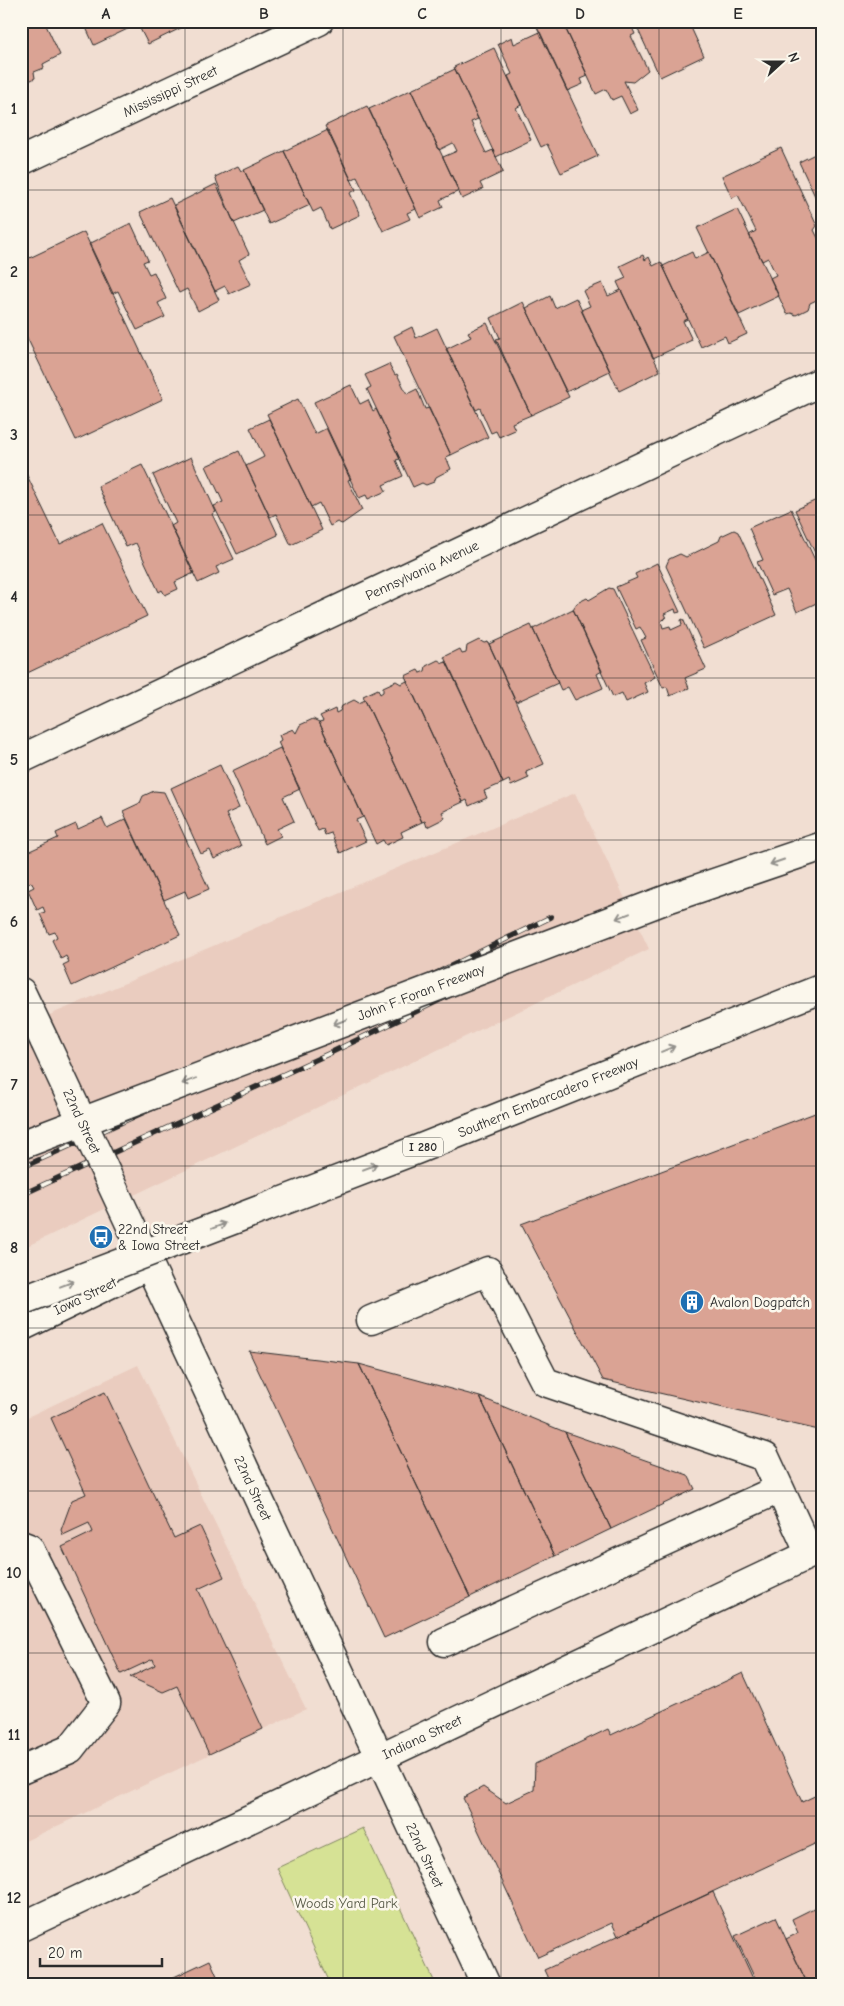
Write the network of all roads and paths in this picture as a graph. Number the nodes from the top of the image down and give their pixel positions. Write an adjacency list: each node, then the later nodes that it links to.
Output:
1 (320, 21): 2 (main road, Mississippi Street)
2 (21, 161)
3 (823, 381): 4 (main road, Pennsylvania Avenue)
4 (21, 759)
5 (823, 846): 8 (main road, John F Foran Freeway, one-way to 8, bridge)
6 (823, 988): 10 (main road, Southern Embarcadero Freeway / I 280, one-way to 6, bridge)
7 (21, 992): 9 (main road, 22nd Street, bridge)
8 (21, 1145)
9 (144, 1253): 12 (main road, Iowa Street); 17 (main road, 22nd Street)
10 (21, 1301)
11 (371, 1320): 13 (main road)
12 (21, 1327)
13 (779, 1489): 15 (main road); 16 (main road)
14 (21, 1545): 18 (main road)
15 (816, 1551): 17 (main road, Indiana Street)
16 (444, 1642)
17 (379, 1757): 19 (main road, Indiana Street); 20 (main road, 22nd Street)
18 (21, 1770)
19 (21, 1927)
20 (486, 1985)

